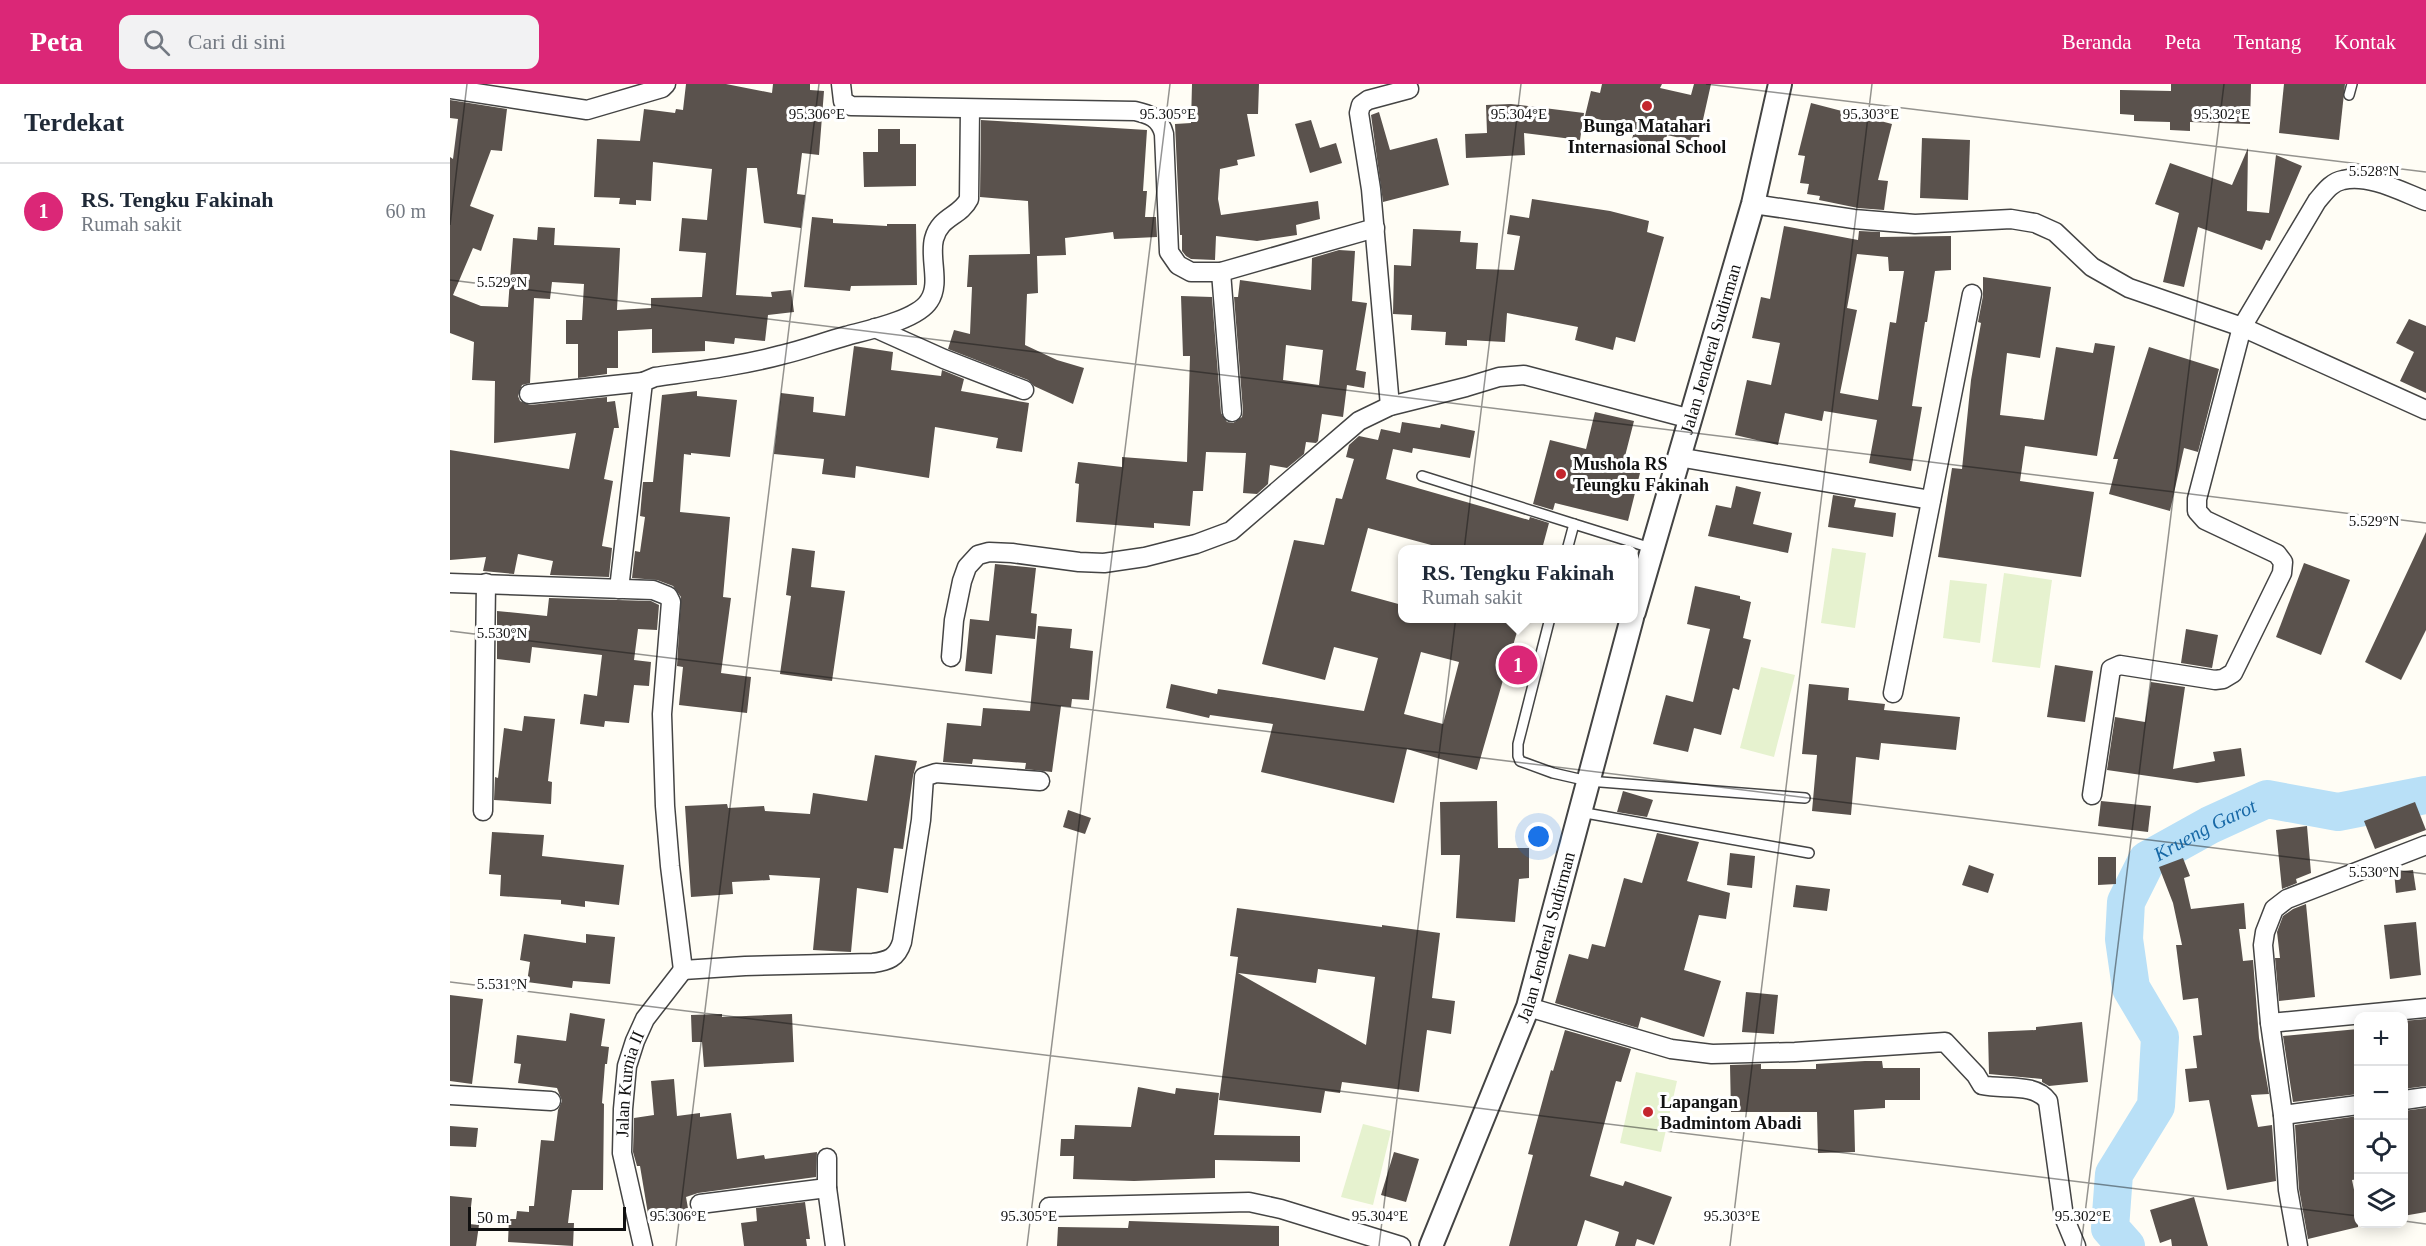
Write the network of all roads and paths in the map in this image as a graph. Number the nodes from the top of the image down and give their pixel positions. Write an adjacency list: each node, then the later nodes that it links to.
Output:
1 (666, 84): 6 (street)
2 (841, 84): 8 (street)
3 (1780, 84): 10 (street, Jalan Jenderal Sudirman)
4 (2352, 84): 7 (lane)
5 (1409, 88): 11 (street)
6 (450, 90)
7 (2349, 95)
8 (970, 109): 12 (street); 15 (street)
9 (2426, 201): 14 (street)
10 (1753, 204): 14 (street); 22 (street, Jalan Jenderal Sudirman)
11 (1375, 228): 12 (street); 19 (street)
12 (1221, 272): 21 (street)
13 (1972, 294): 25 (street)
14 (2242, 327): 20 (street); 39 (street)
15 (875, 328): 16 (street); 17 (street)
16 (643, 382): 18 (street); 31 (street)
17 (1024, 390)
18 (529, 394)
19 (1390, 406): 22 (street); 35 (street)
20 (2426, 410)
21 (1232, 412)
22 (1691, 419): 23 (street, Jalan Jenderal Sudirman)
23 (1678, 457): 25 (street); 28 (street, Jalan Jenderal Sudirman)
24 (1422, 476): 26 (lane)
25 (1931, 500): 36 (street)
26 (1574, 524): 27 (lane); 28 (lane)
27 (1568, 545)
28 (1651, 548): 32 (street, Jalan Jenderal Sudirman)
29 (450, 583): 30 (street)
30 (486, 583): 31 (street); 41 (street)
31 (619, 589): 45 (street)
32 (1638, 597)
33 (1549, 623): 38 (lane)
34 (1631, 623): 38 (street, Jalan Jenderal Sudirman)
35 (951, 657)
36 (1893, 693)
37 (1040, 781): 45 (street)
38 (1588, 781): 40 (lane); 42 (street, Jalan Jenderal Sudirman)
39 (2092, 795)
40 (1805, 798)
41 (483, 811)
42 (1580, 812): 44 (lane); 46 (street, Jalan Jenderal Sudirman)
43 (2426, 845): 48 (street)
44 (1809, 853)
45 (683, 970): 59 (street, Jalan Kurnia II)
46 (1528, 1007): 62 (street, Jalan Jenderal Sudirman); 63 (street)
47 (2426, 1008): 48 (street)
48 (2270, 1023): 54 (street)
49 (450, 1095): 52 (street)
50 (2426, 1097): 51 (street)
51 (2408, 1099)
52 (551, 1101)
53 (2354, 1106): 54 (street)
54 (2283, 1115): 64 (street)
55 (827, 1158): 56 (street)
56 (827, 1188): 57 (street); 60 (street)
57 (700, 1204)
58 (1049, 1207): 61 (street)
59 (644, 1246)
60 (835, 1246)
61 (1401, 1246)
62 (1431, 1246)
63 (2076, 1246)
64 (2298, 1246)

